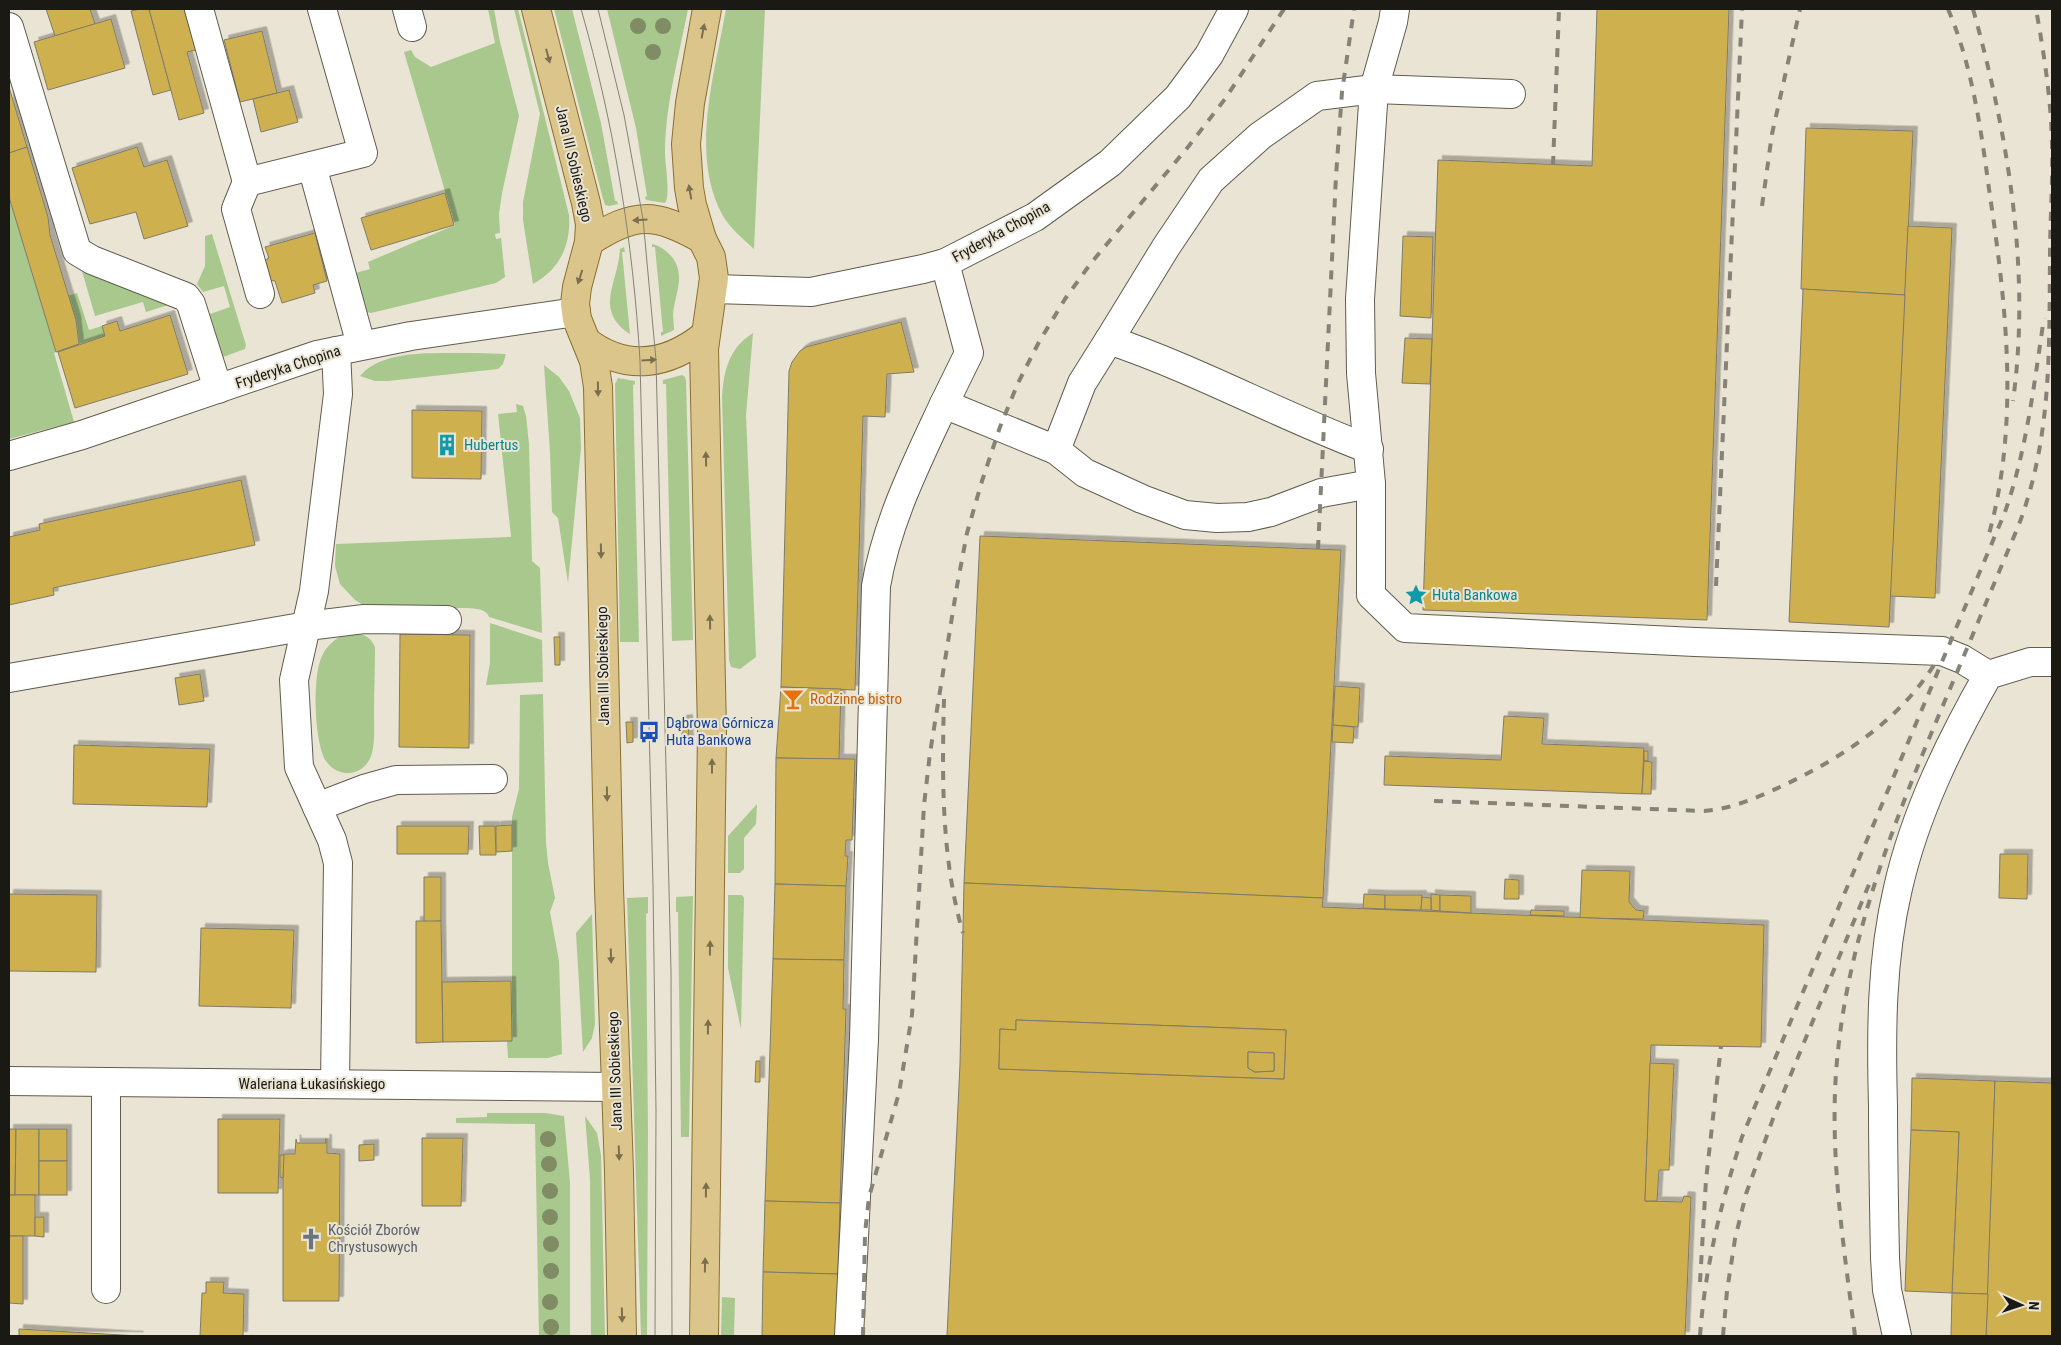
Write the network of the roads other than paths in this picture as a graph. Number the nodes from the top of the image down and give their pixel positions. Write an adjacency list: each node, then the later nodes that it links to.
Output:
1 (199, 9): 11 (street)
2 (322, 9): 10 (street)
3 (536, 9): 13 (main road, Jana III Sobieskiego, one-way to 13)
4 (707, 9): 12 (main road, one-way to 4)
5 (1234, 9): 14 (street, Fryderyka Chopina)
6 (1395, 9): 8 (street)
7 (9, 27): 22 (street)
8 (1374, 89): 9 (street); 19 (street); 24 (street)
9 (1511, 94)
10 (312, 166): 11 (street); 21 (street)
11 (247, 182): 16 (street)
12 (702, 239): 13 (main road, one-way to 13); 15 (main road)
13 (589, 242): 17 (main road, Jana III Sobieskiego, one-way to 17)
14 (945, 263): 15 (street, Fryderyka Chopina); 23 (street)
15 (713, 289): 18 (main road)
16 (260, 294)
17 (576, 312): 20 (main road, Jana III Sobieskiego); 21 (street, Fryderyka Chopina)
18 (705, 335): 20 (main road, one-way to 18); 41 (main road, one-way to 18)
19 (1109, 340): 24 (street); 25 (street)
20 (587, 342): 38 (main road, Jana III Sobieskiego, one-way to 38)
21 (348, 348): 22 (street, Fryderyka Chopina); 29 (street)
22 (218, 389): 26 (street, Fryderyka Chopina)
23 (944, 404): 25 (street); 42 (street)
24 (1369, 449): 27 (street)
25 (1056, 450): 27 (street)
26 (9, 456)
27 (1371, 484): 31 (street)
28 (447, 620): 29 (street)
29 (307, 626): 32 (street); 34 (street)
30 (2052, 662): 31 (street)
31 (1988, 675): 43 (street)
32 (9, 678)
33 (493, 779): 34 (street)
34 (317, 807): 37 (street)
35 (9, 1081): 36 (street, Waleriana Łukasińskiego)
36 (106, 1082): 37 (street, Waleriana Łukasińskiego); 39 (street)
37 (335, 1084): 38 (street, Waleriana Łukasińskiego)
38 (616, 1087): 40 (main road, Jana III Sobieskiego, one-way to 40)
39 (106, 1289)
40 (622, 1336)
41 (704, 1336)
42 (849, 1336)
43 (1897, 1336)

